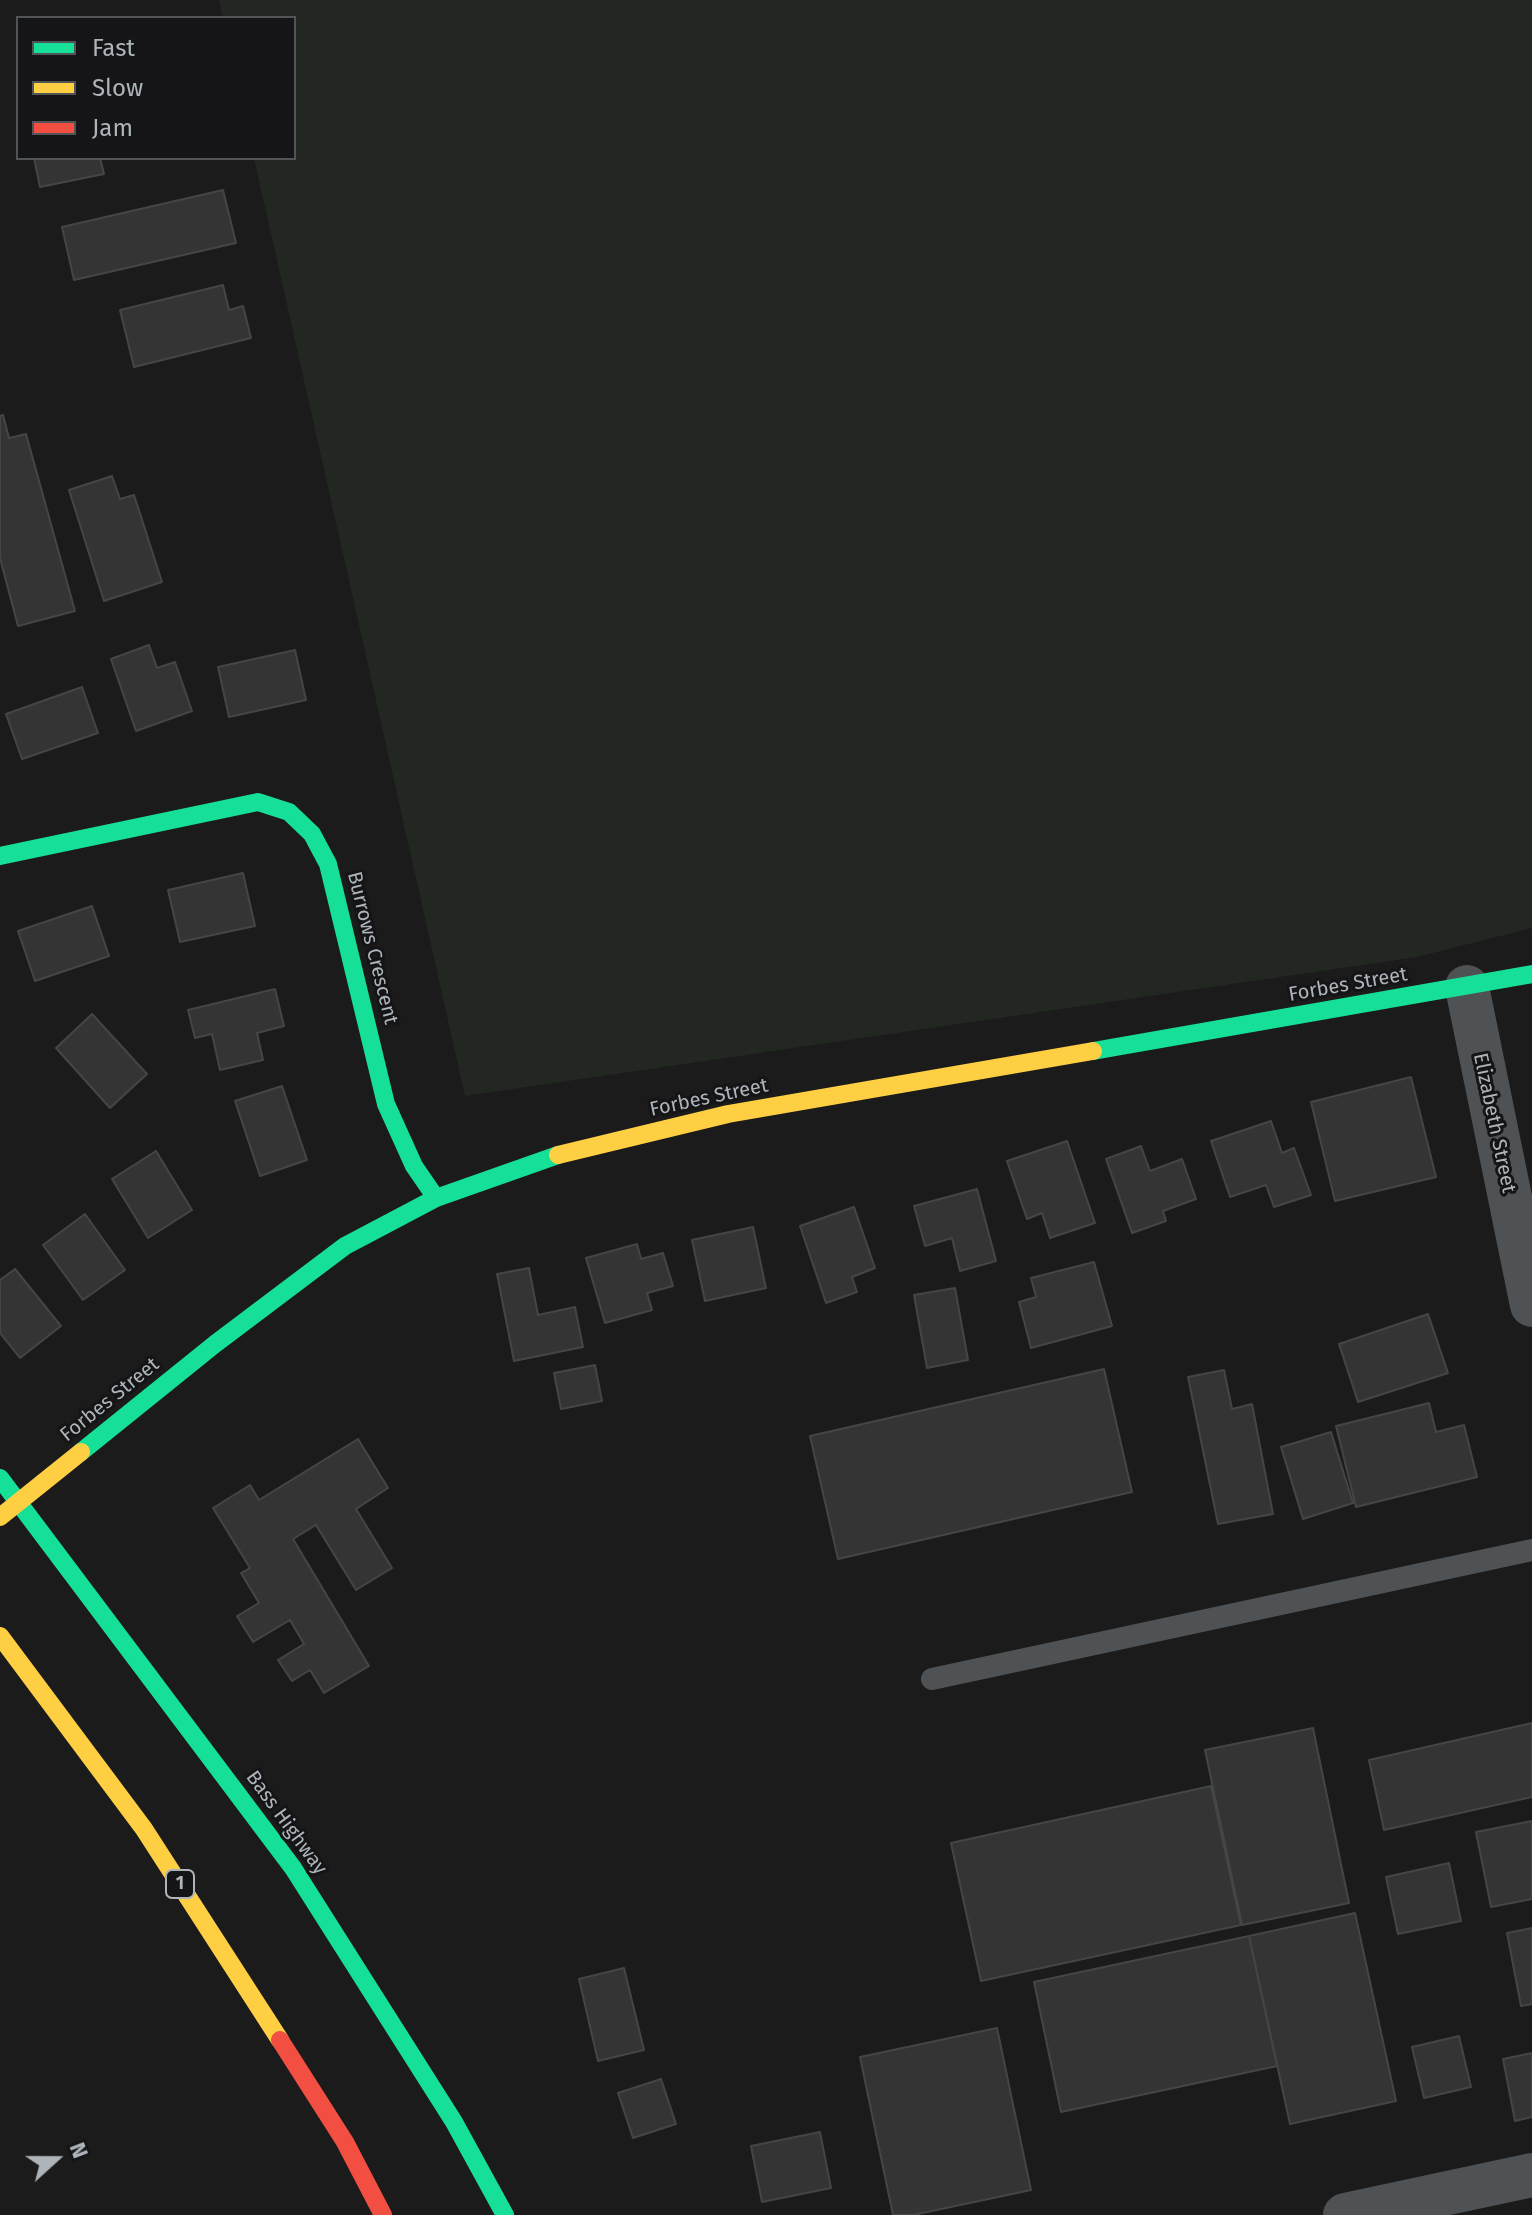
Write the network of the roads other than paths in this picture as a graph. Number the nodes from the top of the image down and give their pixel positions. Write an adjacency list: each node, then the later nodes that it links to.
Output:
1 (0, 856): 4 (main road, Burrows Crescent)
2 (1532, 974): 3 (main road, Forbes Street)
3 (1467, 987): 4 (main road, Forbes Street); 5 (street, Elizabeth Street)
4 (436, 1198): 7 (main road, Forbes Street, bridge)
5 (1532, 1305)
6 (0, 1478): 13 (main road, Bass Highway)
7 (0, 1517)
8 (1532, 1550): 10 (lane)
9 (0, 1636): 12 (main road, 1)
10 (932, 1679)
11 (1532, 2175): 14 (street)
12 (383, 2215)
13 (505, 2215)
14 (1345, 2215)

